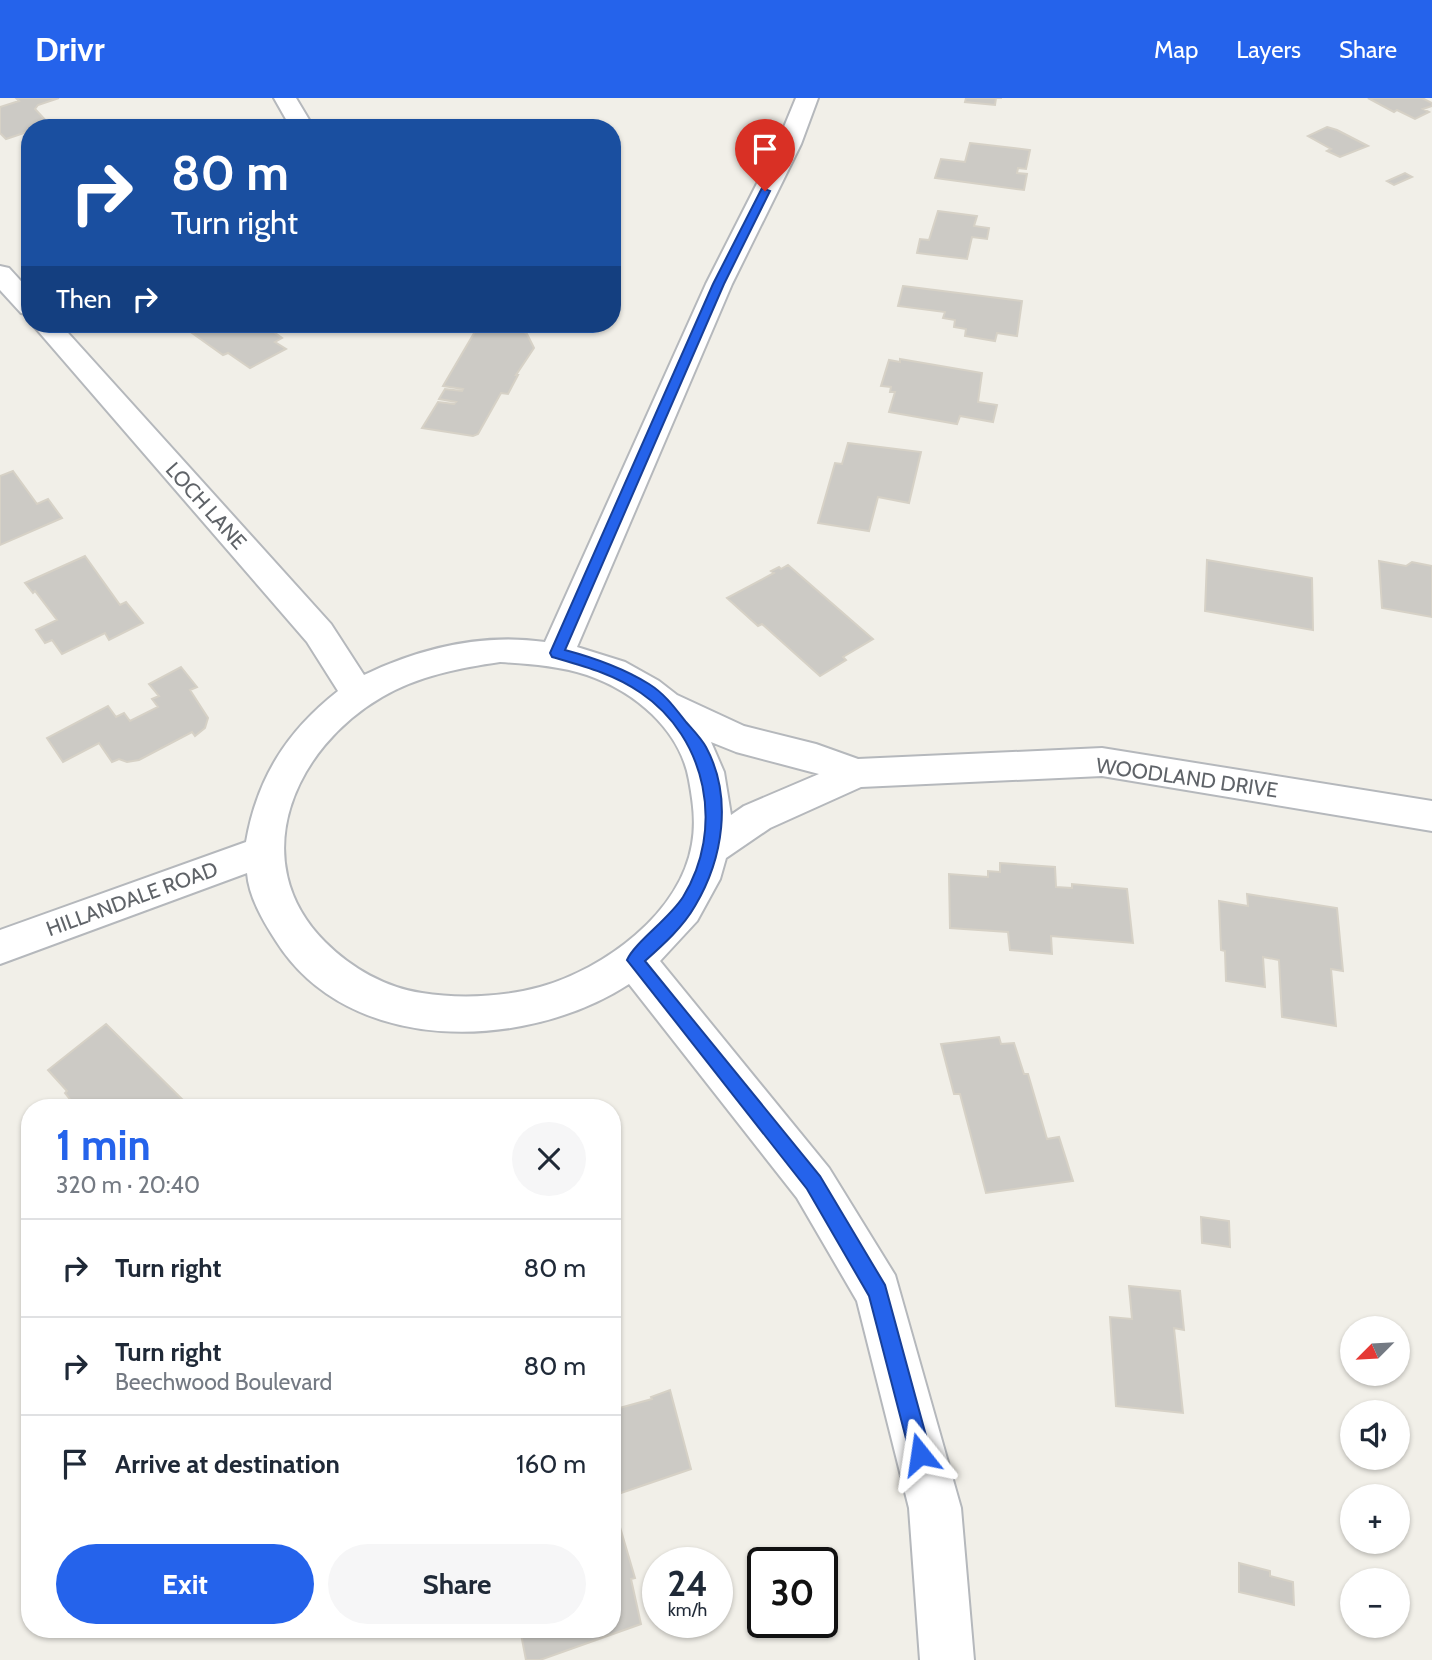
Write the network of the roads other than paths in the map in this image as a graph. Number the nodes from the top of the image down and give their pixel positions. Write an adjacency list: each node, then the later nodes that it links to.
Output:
1 (285, 98): 3 (street)
2 (807, 98): 7 (street)
3 (298, 119)
4 (0, 274): 5 (street)
5 (21, 297)
6 (53, 333): 8 (street, LOCH LANE)
7 (557, 653): 8 (street); 9 (street)
8 (358, 695): 13 (street)
9 (664, 703): 10 (street, WOODLAND DRIVE); 12 (street)
10 (857, 773): 11 (street, WOODLAND DRIVE); 12 (street, WOODLAND DRIVE)
11 (1432, 816)
12 (710, 849): 15 (street)
13 (264, 851): 14 (street, HILLANDALE ROAD); 15 (street)
14 (0, 947)
15 (635, 960): 16 (street)
16 (947, 1660)

